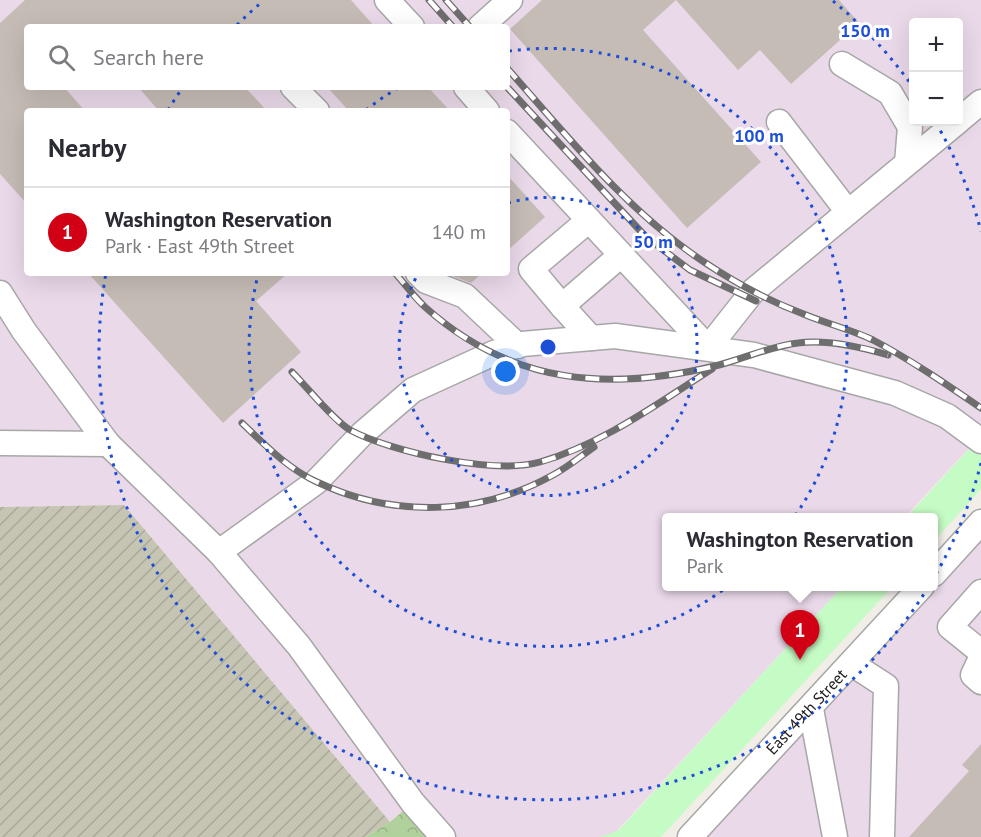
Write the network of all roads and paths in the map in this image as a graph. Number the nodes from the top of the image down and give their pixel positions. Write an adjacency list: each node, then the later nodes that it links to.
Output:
1 (387, 0): 3 (street)
2 (510, 0): 4 (street)
3 (409, 24)
4 (483, 24)
5 (842, 64): 15 (street)
6 (296, 90): 9 (street)
7 (469, 90): 10 (street)
8 (981, 102): 11 (street)
9 (314, 108)
10 (485, 108)
11 (963, 117)
12 (779, 122): 16 (street)
13 (952, 126): 15 (street)
14 (510, 135): 17 (street)
15 (907, 163): 16 (street)
16 (848, 212): 24 (street)
17 (589, 220): 18 (street); 21 (street)
18 (621, 255): 21 (street); 24 (street)
19 (421, 276): 23 (street)
20 (0, 292): 27 (street)
21 (562, 306): 22 (street)
22 (591, 338): 23 (street); 24 (street)
23 (518, 346): 29 (street)
24 (708, 348): 25 (street)
25 (981, 441)
26 (0, 443): 27 (street)
27 (108, 444): 29 (street)
28 (976, 537): 30 (street)
29 (219, 552): 38 (street)
30 (938, 570)
31 (918, 591): 35 (street, East 49th Street)
32 (981, 592): 33 (street)
33 (981, 652)
34 (981, 658): 36 (street)
35 (852, 664): 37 (street, East 49th Street); 41 (street)
36 (981, 682)
37 (812, 709): 39 (street, East 49th Street); 40 (street)
38 (443, 837)
39 (690, 837)
40 (835, 837)
41 (882, 837)

